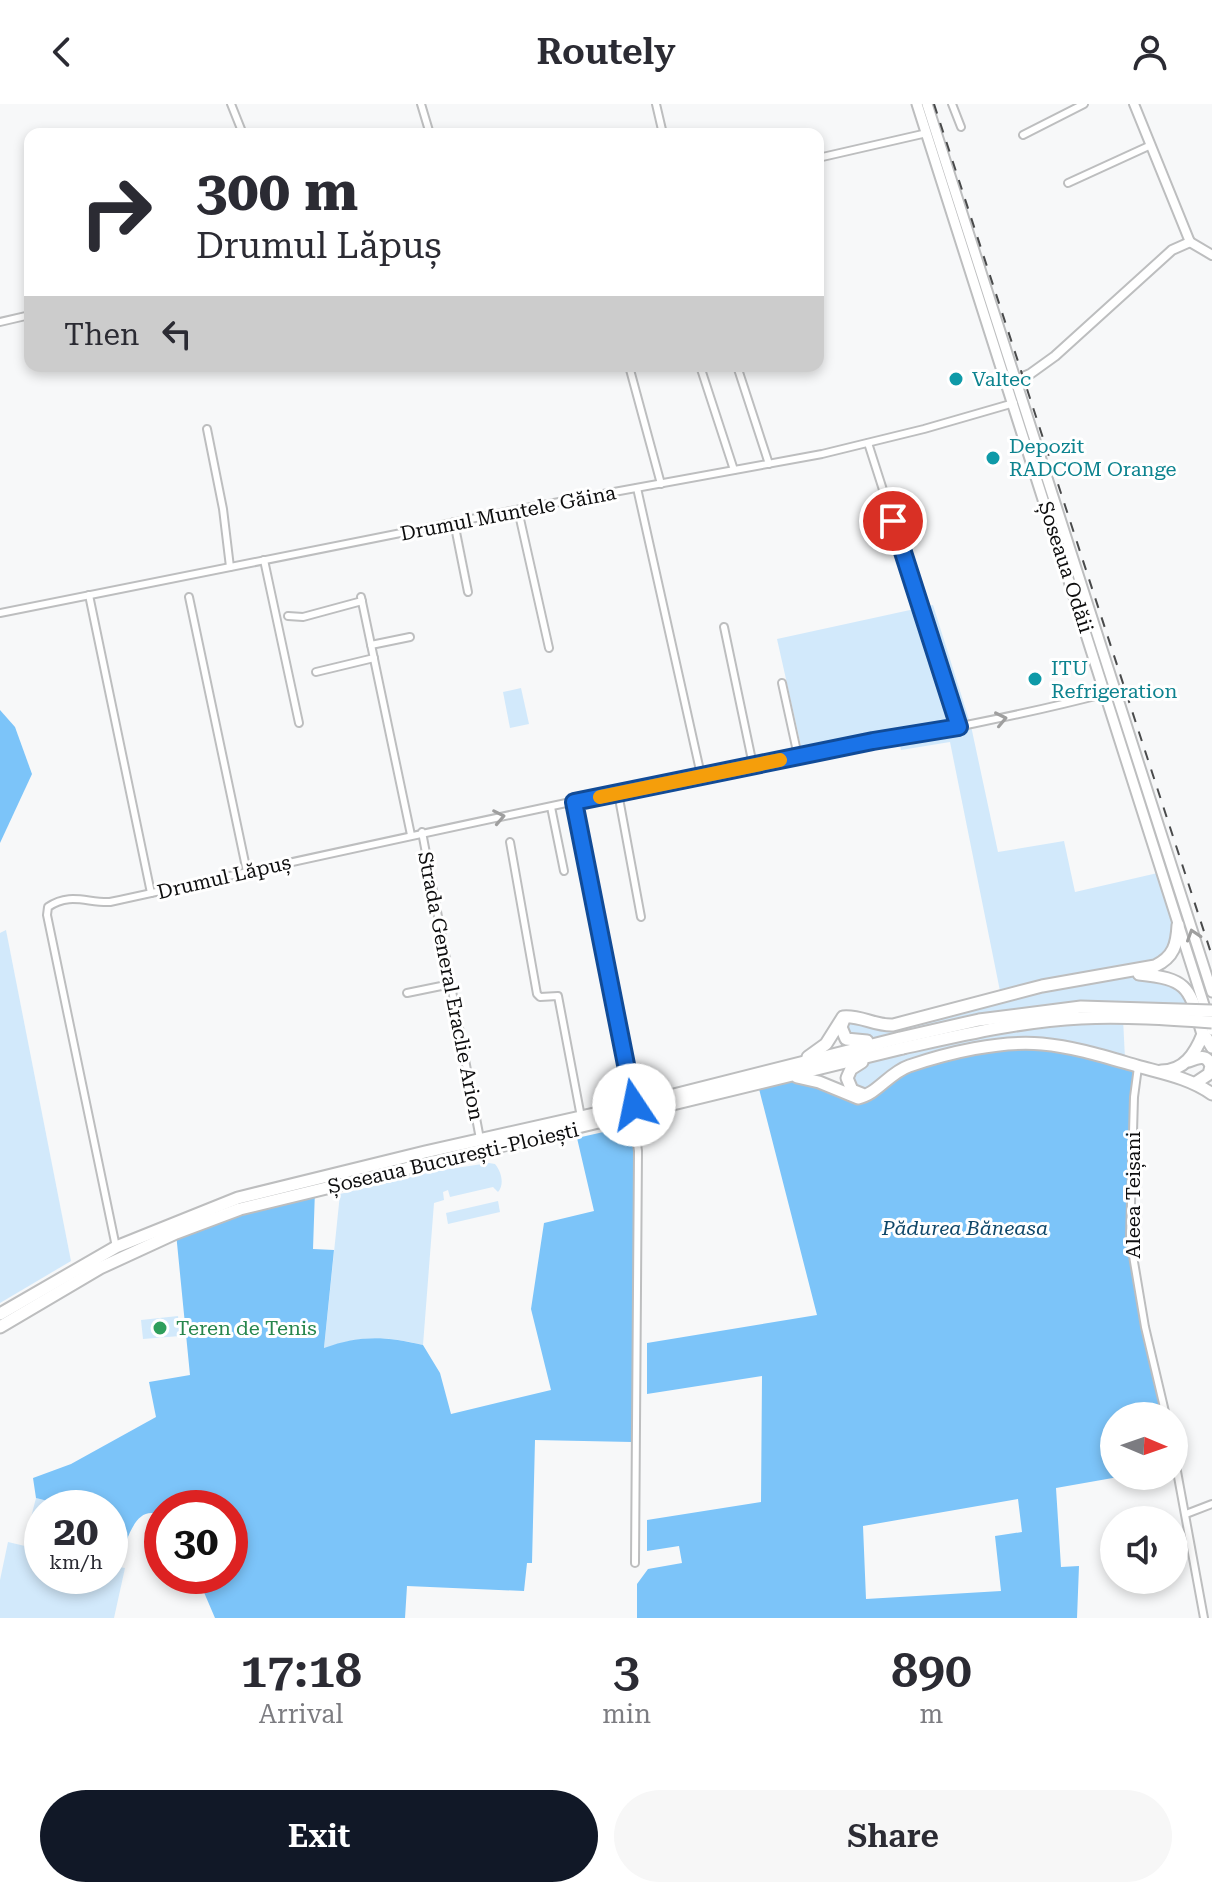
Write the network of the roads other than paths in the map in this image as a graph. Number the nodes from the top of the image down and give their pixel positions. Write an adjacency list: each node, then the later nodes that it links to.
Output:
1 (231, 104): 10 (street)
2 (421, 104): 11 (street)
3 (656, 104): 12 (street)
4 (917, 104): 13 (main road, Șoseaua Odăii)
5 (927, 104): 25 (main road, Șoseaua Odăii)
6 (952, 104): 9 (street)
7 (1084, 104): 14 (street)
8 (1134, 104): 15 (street)
9 (961, 127)
10 (241, 128)
11 (428, 128)
12 (662, 128)
13 (927, 133): 16 (street); 26 (main road, Șoseaua Odăii)
14 (1023, 135)
15 (1151, 145): 17 (street); 18 (street)
16 (824, 157)
17 (1068, 183)
18 (1190, 242): 19 (street); 25 (street)
19 (1212, 255)
20 (24, 316): 21 (street)
21 (0, 322)
22 (631, 372): 31 (street)
23 (702, 372): 30 (street)
24 (739, 372): 29 (street)
25 (1016, 380): 69 (main road, Șoseaua Odăii, one-way to 25)
26 (1014, 403): 28 (street, Drumul Muntele Găina); 49 (main road, Șoseaua Odăii)
27 (207, 429): 36 (street)
28 (868, 443): 29 (street, Drumul Muntele Găina); 51 (street)
29 (769, 464): 30 (street, Drumul Muntele Găina)
30 (734, 470): 31 (street, Drumul Muntele Găina)
31 (661, 484): 32 (street, Drumul Muntele Găina)
32 (637, 488): 33 (street, Drumul Muntele Găina); 54 (street)
33 (518, 510): 34 (street, Drumul Muntele Găina); 45 (street)
34 (454, 522): 35 (street, Drumul Muntele Găina); 37 (street)
35 (264, 560): 36 (street, Drumul Muntele Găina); 50 (street)
36 (230, 567): 38 (street, Drumul Muntele Găina)
37 (468, 592)
38 (89, 595): 40 (street, Drumul Muntele Găina); 63 (street)
39 (189, 597): 62 (street)
40 (0, 613)
41 (288, 616): 44 (street)
42 (724, 627): 53 (street)
43 (410, 637): 44 (street)
44 (371, 645): 46 (street)
45 (549, 648)
46 (374, 658): 47 (street); 59 (street)
47 (316, 672)
48 (782, 683): 52 (street)
49 (1107, 693): 51 (street, Drumul Lăpuș, one-way to 49); 65 (main road, Șoseaua Odăii)
50 (299, 723)
51 (959, 727): 52 (street, Drumul Lăpuș)
52 (798, 756): 53 (street, Drumul Lăpuș)
53 (753, 765): 54 (street, Drumul Lăpuș)
54 (701, 775): 55 (street, Drumul Lăpuș)
55 (618, 793): 56 (street, Drumul Lăpuș); 64 (street)
56 (574, 802): 57 (street, Drumul Lăpuș); 85 (street)
57 (551, 807): 58 (street, Drumul Lăpuș, one-way to 57); 61 (street)
58 (422, 832): 59 (street, Drumul Lăpuș); 68 (street, Strada General Eraclie Arion)
59 (411, 835): 62 (street, Drumul Lăpuș)
60 (510, 842): 86 (street, Șoseaua București-Ploiești)
61 (564, 871)
62 (247, 872): 63 (street, Drumul Lăpuș)
63 (151, 893): 88 (street, Drumul Lăpuș)
64 (641, 917)
65 (1178, 925): 66 (highway); 74 (main road, Șoseaua Odăii)
66 (1141, 969): 67 (highway); 74 (highway)
67 (1127, 973): 72 (highway); 74 (highway)
68 (451, 984): 70 (street); 87 (street, Strada General Eraclie Arion)
69 (1212, 992)
70 (407, 993)
71 (1212, 1011): 75 (highway, Șoseaua București-Ploiești, bridge)
72 (849, 1016): 76 (highway); 79 (highway)
73 (1212, 1022): 75 (highway, Șoseaua București-Ploiești, bridge)
74 (1210, 1040): 77 (highway)
75 (901, 1043): 76 (highway, Șoseaua București-Ploiești)
76 (885, 1047): 79 (highway, Șoseaua București-Ploiești); 83 (highway)
77 (1186, 1063): 80 (highway); 82 (highway)
78 (1138, 1067): 80 (highway); 83 (highway); 91 (street, Aleea Teișani)
79 (793, 1071): 83 (highway); 85 (highway, Șoseaua București-Ploiești)
80 (1157, 1071): 82 (highway)
81 (1212, 1078): 82 (highway)
82 (1195, 1082): 84 (highway)
83 (870, 1093)
84 (1212, 1094)
85 (634, 1110): 86 (highway, Șoseaua București-Ploiești); 90 (highway, Șoseaua București-Ploiești); 95 (street)
86 (581, 1117): 87 (highway, Șoseaua București-Ploiești)
87 (480, 1140): 88 (highway, Șoseaua București-Ploiești)
88 (116, 1247): 89 (highway, Șoseaua București-Ploiești)
89 (0, 1314)
90 (0, 1327)
91 (1163, 1402)
92 (1212, 1504): 93 (street)
93 (1188, 1513)
94 (1188, 1526): 96 (street)
95 (635, 1563)
96 (1204, 1618)

